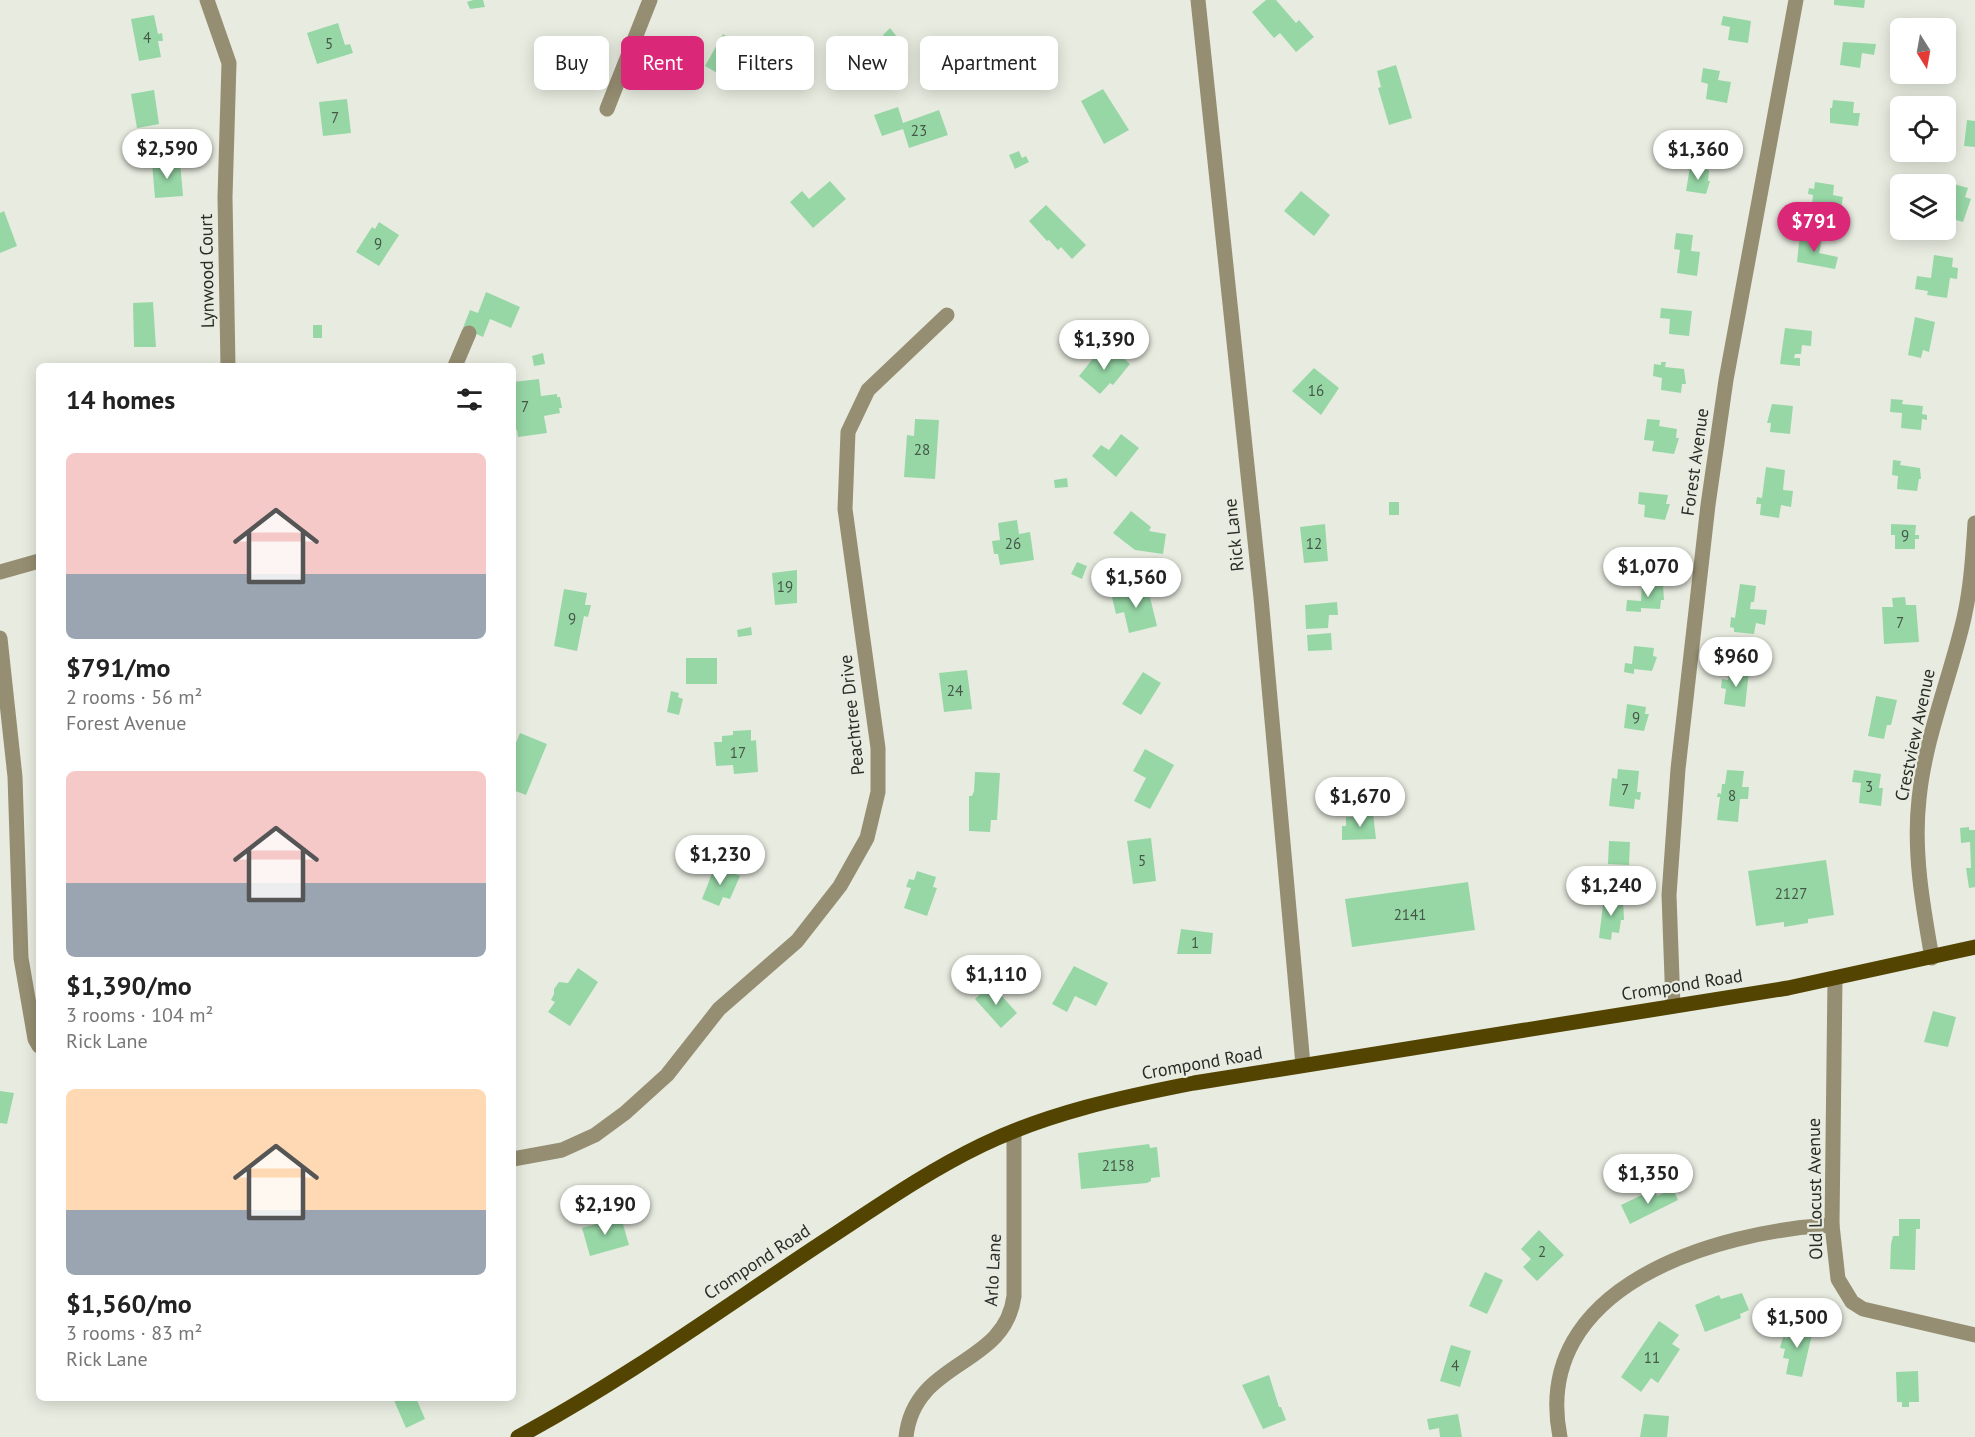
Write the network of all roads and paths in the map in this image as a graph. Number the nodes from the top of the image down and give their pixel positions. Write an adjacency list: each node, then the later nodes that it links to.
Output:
1 (207, 0): 8 (street, Lynwood Court)
2 (1198, 0): 20 (street, Rick Lane)
3 (1796, 0): 18 (street, Forest Avenue)
4 (648, 1): 5 (street)
5 (607, 109)
6 (947, 315): 22 (street, Peachtree Drive)
7 (469, 333): 9 (street)
8 (228, 363)
9 (456, 363)
10 (1975, 523): 12 (street, Crestview Avenue)
11 (36, 562): 13 (street)
12 (1973, 564): 16 (street, Crestview Avenue)
13 (0, 572)
14 (0, 638): 19 (street)
15 (1975, 947): 16 (main road, Crompond Road)
16 (1932, 958): 17 (main road, Crompond Road)
17 (1835, 979): 18 (main road, Crompond Road); 23 (street, Old Locust Avenue)
18 (1673, 1006): 20 (main road, Crompond Road)
19 (36, 1031)
20 (1303, 1065): 21 (main road, Crompond Road)
21 (1014, 1131): 25 (main road, Crompond Road); 26 (street, Arlo Lane)
22 (516, 1158)
23 (1832, 1225): 24 (street, Old Locust Avenue); 27 (street)
24 (1975, 1335)
25 (518, 1437)
26 (906, 1437)
27 (1560, 1437)

